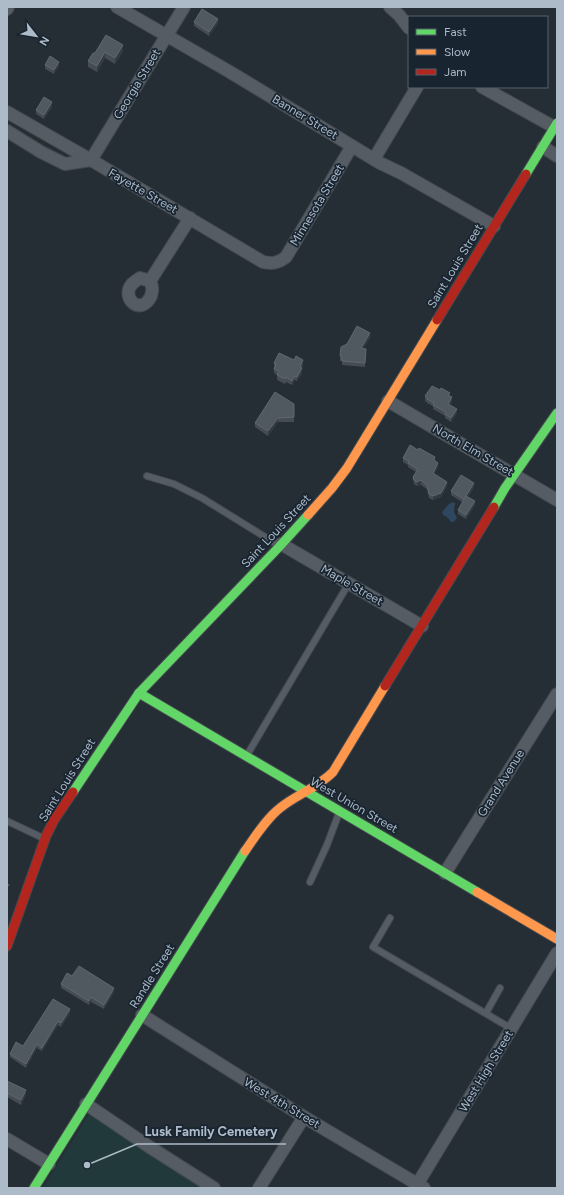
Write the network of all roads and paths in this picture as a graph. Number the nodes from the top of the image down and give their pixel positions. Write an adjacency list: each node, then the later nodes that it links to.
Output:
1 (117, 7): 5 (street, Banner Street)
2 (184, 7): 5 (street, Georgia Street)
3 (390, 7): 4 (street)
4 (408, 27)
5 (166, 36): 11 (street, Banner Street); 15 (street, Georgia Street)
6 (416, 88): 14 (street)
7 (484, 88): 9 (street)
8 (7, 112): 15 (street, Fayette Street)
9 (556, 125): 12 (street, Saint Louis Street)
10 (7, 131): 15 (street)
11 (352, 146): 14 (street, Banner Street); 18 (street, Minnesota Street)
12 (543, 147): 13 (street); 17 (street, Saint Louis Street)
13 (557, 156)
14 (374, 159): 17 (street, Banner Street)
15 (91, 160): 16 (street, Fayette Street)
16 (190, 218): 18 (street, Fayette Street); 19 (street)
17 (494, 226): 20 (street, Saint Louis Street)
18 (280, 262)
19 (150, 281)
20 (388, 401): 22 (street, North Elm Street); 25 (street, Saint Louis Street)
21 (557, 413): 22 (street, Randle Street)
22 (514, 475): 24 (street, North Elm Street); 27 (street, Randle Street)
23 (147, 476): 25 (lane)
24 (557, 500)
25 (280, 545): 26 (street, Maple Street); 28 (street, Saint Louis Street)
26 (349, 583): 27 (street, Maple Street); 30 (lane)
27 (422, 626): 31 (street, Randle Street)
28 (139, 693): 30 (street, West Union Street); 34 (street, Saint Louis Street)
29 (555, 701): 35 (street, Grand Avenue)
30 (247, 756): 31 (street, West Union Street)
31 (306, 791): 32 (street, West Union Street); 45 (street, Randle Street)
32 (340, 811): 35 (street, West Union Street); 36 (lane)
33 (7, 821): 34 (lane)
34 (45, 839): 41 (street, Saint Louis Street)
35 (445, 873): 40 (street, West Union Street)
36 (310, 882)
37 (7, 884): 38 (path)
38 (12, 886)
39 (390, 918): 44 (lane)
40 (557, 939)
41 (7, 946)
42 (557, 953): 46 (street, West High Street)
43 (500, 988): 44 (lane)
44 (486, 1013): 46 (lane)
45 (142, 1015): 47 (street, Randle Street); 48 (street, West 4th Street)
46 (512, 1029): 51 (street, West High Street)
47 (86, 1104): 50 (street, Randle Street); 53 (street)
48 (304, 1117): 51 (street, West 4th Street); 54 (street)
49 (7, 1139): 50 (street)
50 (49, 1164): 52 (street, Randle Street)
51 (419, 1187)
52 (34, 1188)
53 (214, 1188)
54 (259, 1188)

